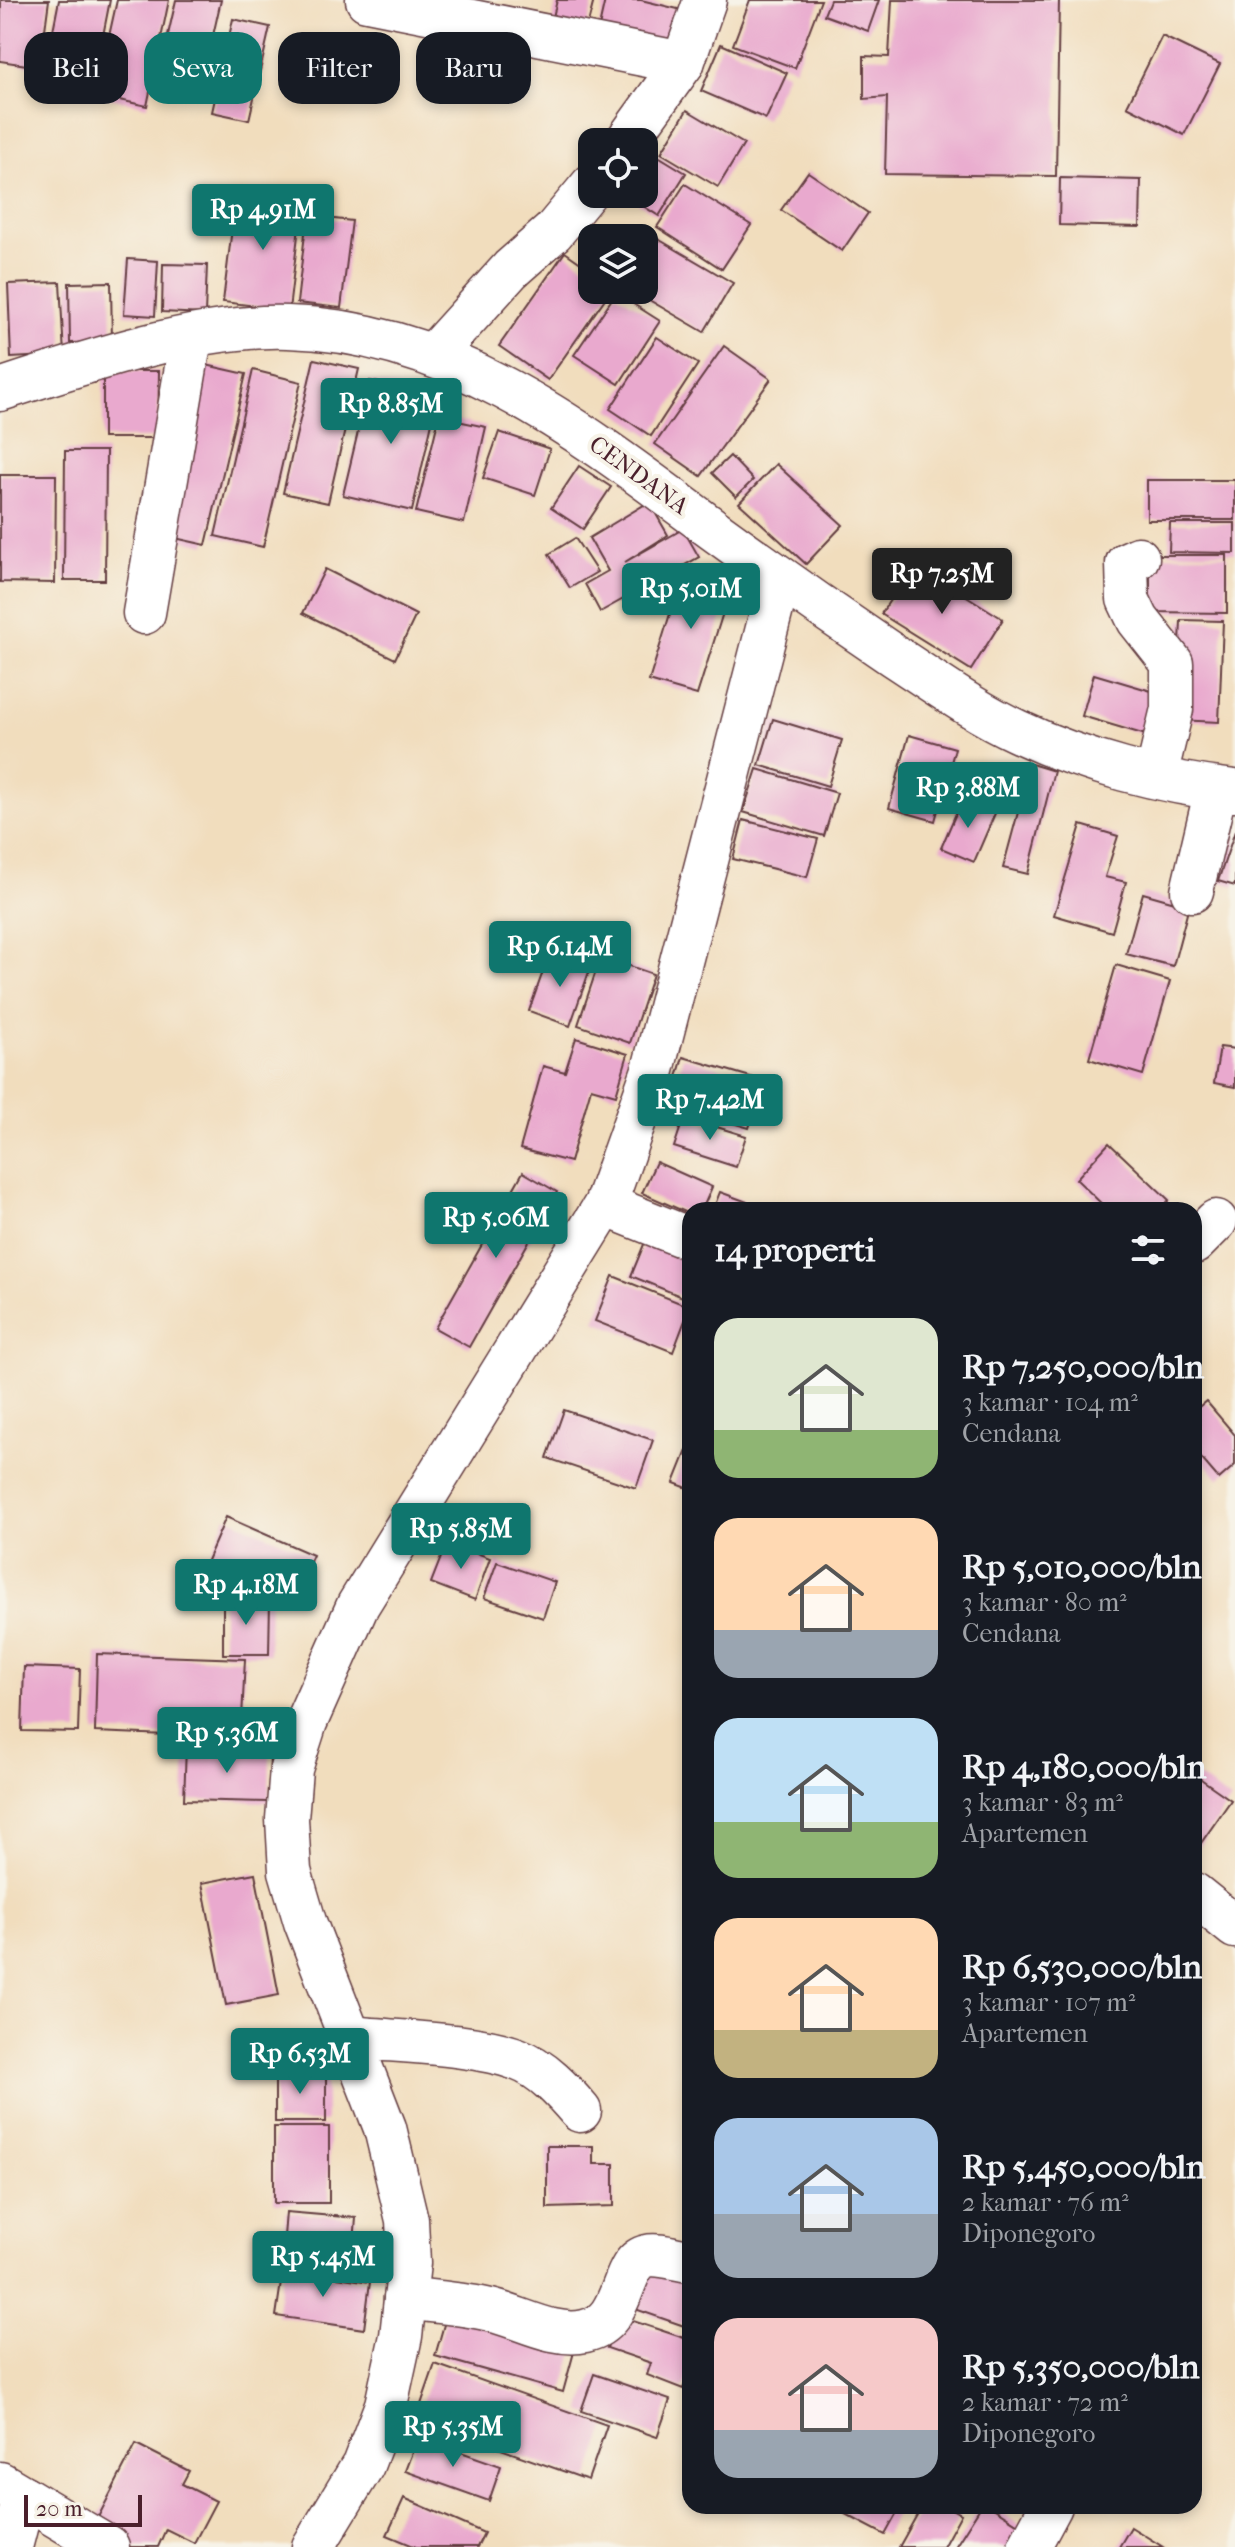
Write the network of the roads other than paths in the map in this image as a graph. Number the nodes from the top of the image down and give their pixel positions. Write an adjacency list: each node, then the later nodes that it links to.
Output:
1 (367, 0): 3 (street)
2 (705, 0): 3 (street)
3 (683, 63): 4 (street)
4 (636, 128)
5 (578, 202): 7 (street)
6 (191, 338): 7 (street, CENDANA); 8 (street, CENDANA); 11 (street)
7 (433, 355): 10 (street, CENDANA)
8 (0, 390)
9 (1138, 558): 12 (street)
10 (780, 578): 12 (street, CENDANA); 15 (street)
11 (144, 613)
12 (1156, 776): 13 (street, CENDANA)
13 (1225, 790): 14 (street)
14 (1192, 891)
15 (605, 1205): 16 (street); 19 (street)
16 (682, 1236)
17 (1202, 1900): 18 (street)
18 (1235, 1927)
19 (349, 2037): 20 (street); 22 (street)
20 (580, 2111)
21 (682, 2260): 22 (street)
22 (405, 2298): 27 (street)
23 (12, 2490): 25 (street); 26 (street)
24 (1047, 2514): 28 (street)
25 (11, 2547)
26 (108, 2547)
27 (313, 2547)
28 (1029, 2547)

